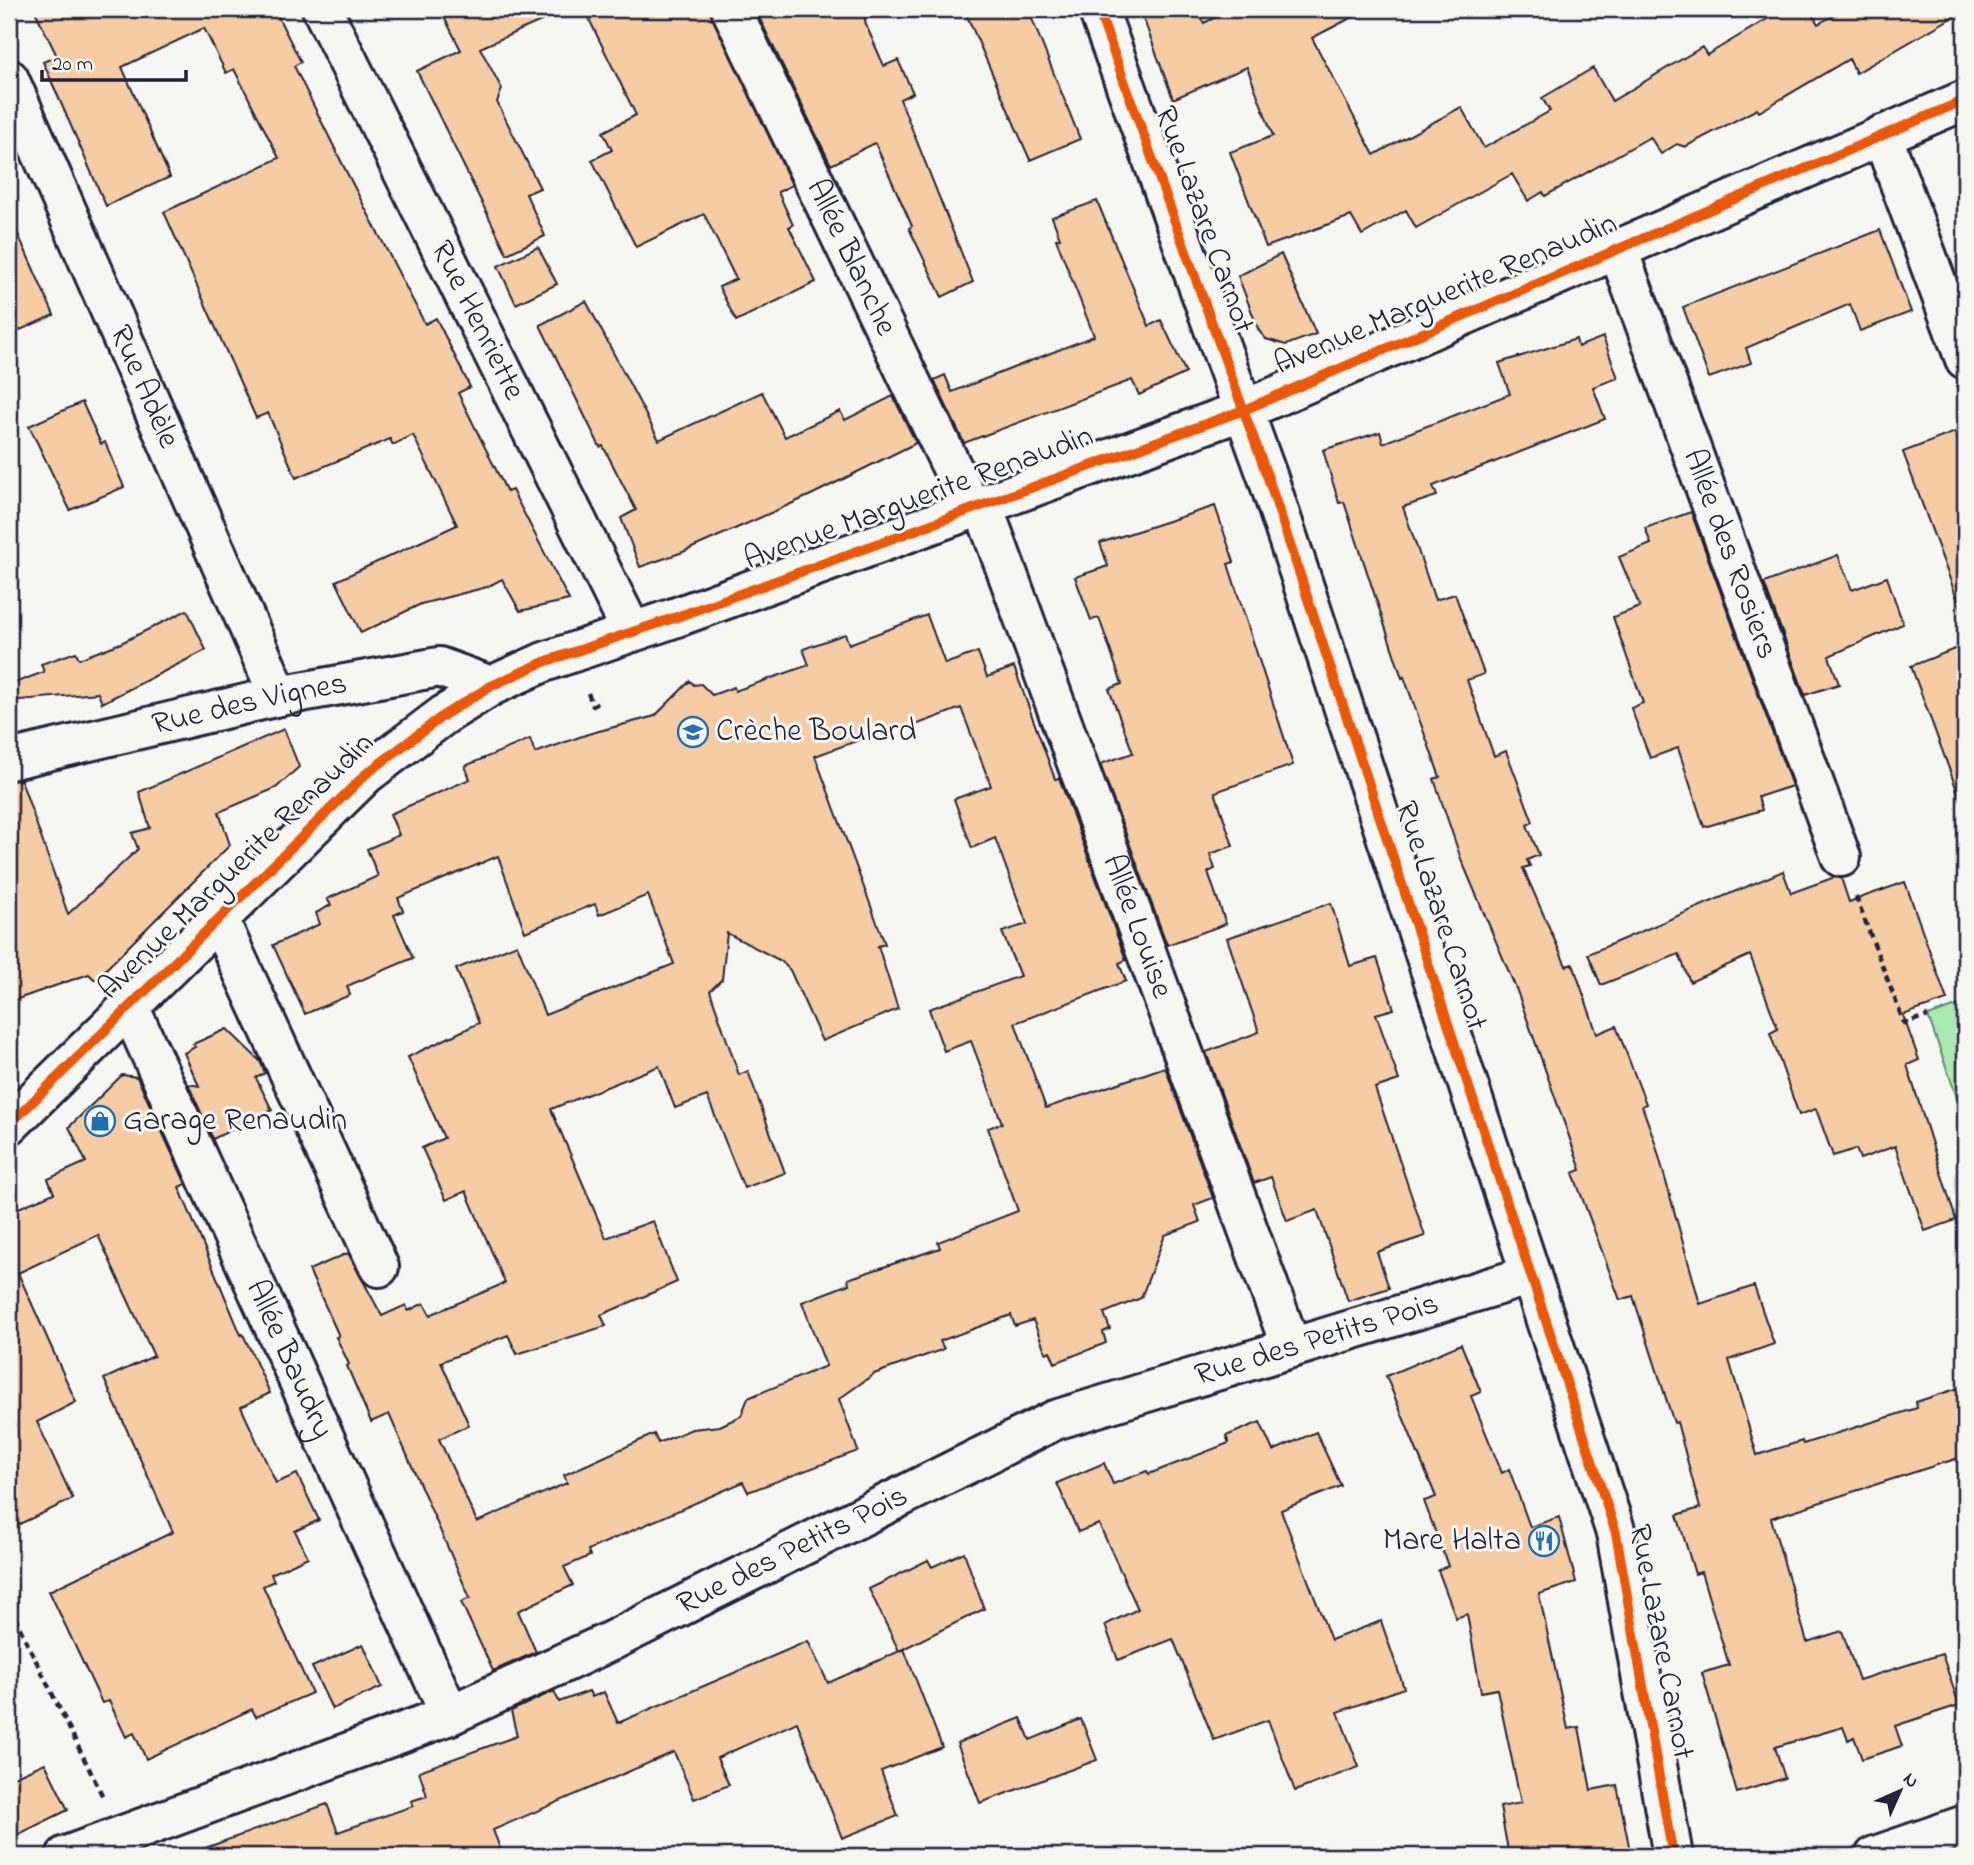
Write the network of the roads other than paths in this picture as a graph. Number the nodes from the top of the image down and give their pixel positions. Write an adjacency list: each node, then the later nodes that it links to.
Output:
1 (322, 9): 11 (street, Rue Henriette)
2 (731, 9): 10 (street, Allée Blanche)
3 (1098, 9): 9 (street, Rue Lazare Carnot)
4 (9, 79): 13 (street, Rue Adèle)
5 (1965, 100): 6 (street, Avenue Marguerite Renaudin)
6 (1882, 135): 7 (street, Avenue Marguerite Renaudin); 8 (street)
7 (1618, 250): 9 (street, Avenue Marguerite Renaudin); 15 (street, Allée des Rosiers)
8 (1965, 359)
9 (1244, 410): 10 (street, Avenue Marguerite Renaudin); 20 (street, Rue Lazare Carnot)
10 (976, 506): 11 (street, Avenue Marguerite Renaudin); 21 (street, Allée Louise)
11 (632, 632): 12 (street, Avenue Marguerite Renaudin)
12 (491, 686): 13 (street, Rue des Vignes); 16 (street, Avenue Marguerite Renaudin)
13 (279, 696): 14 (street, Rue des Vignes)
14 (9, 760)
15 (1841, 857)
16 (218, 918): 17 (street, Avenue Marguerite Renaudin); 19 (street)
17 (129, 1006): 18 (street, Avenue Marguerite Renaudin); 22 (street, Allée Baudry)
18 (9, 1125)
19 (379, 1267)
20 (1531, 1275): 21 (street, Rue des Petits Pois); 25 (street, Rue Lazare Carnot)
21 (1291, 1348): 22 (street, Rue des Petits Pois)
22 (450, 1715): 24 (street, Rue des Petits Pois)
23 (1965, 1825): 26 (street)
24 (66, 1856)
25 (1673, 1856)
26 (1875, 1856)

